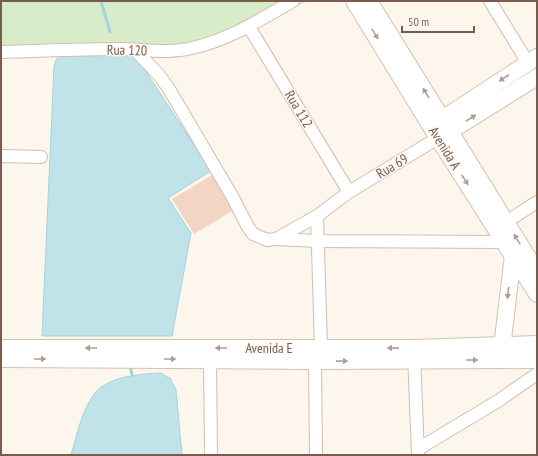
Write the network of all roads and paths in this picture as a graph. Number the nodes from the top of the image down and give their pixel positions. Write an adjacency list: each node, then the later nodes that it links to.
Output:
1 (293, 1): 5 (street, Rua 120)
2 (354, 1): 10 (main road, Avenida A, one-way to 10)
3 (369, 1): 10 (main road, Avenida A, one-way to 3)
4 (490, 1): 8 (street)
5 (248, 27): 6 (street, Rua 120); 13 (street, Rua 112)
6 (135, 50): 7 (street, Rua 120); 17 (street)
7 (1, 52)
8 (532, 60): 10 (main road, Rua 69, one-way to 10)
9 (537, 77): 10 (main road, Rua 69, one-way to 9)
10 (440, 129): 13 (street, Rua 69); 16 (main road, Avenida A); 19 (main road, Avenida A, one-way to 19)
11 (1, 156): 12 (street)
12 (40, 158)
13 (350, 192): 15 (street, Rua 69)
14 (537, 202): 16 (street)
15 (317, 216): 17 (street, Rua 69); 18 (street)
16 (506, 222): 20 (main road, Avenida A, one-way to 16)
17 (276, 239): 18 (street)
18 (318, 241): 19 (street); 26 (street)
19 (509, 248): 21 (main road, Avenida A); 24 (main road, one-way to 24)
20 (537, 272)
21 (537, 294)
22 (537, 344): 24 (main road, Avenida E)
23 (1, 348): 25 (main road, Avenida E, one-way to 23)
24 (502, 353): 27 (main road, Avenida E); 30 (main road, Avenida E)
25 (189, 354): 26 (main road, Avenida E, one-way to 25); 28 (main road, Avenida E, one-way to 25); 29 (main road, Avenida E)
26 (318, 354): 27 (main road, Avenida E); 29 (main road, Avenida E); 34 (street)
27 (414, 354): 32 (street)
28 (1, 359)
29 (210, 360): 33 (street)
30 (537, 360)
31 (537, 374): 32 (street)
32 (418, 452)
33 (211, 455)
34 (316, 455)

